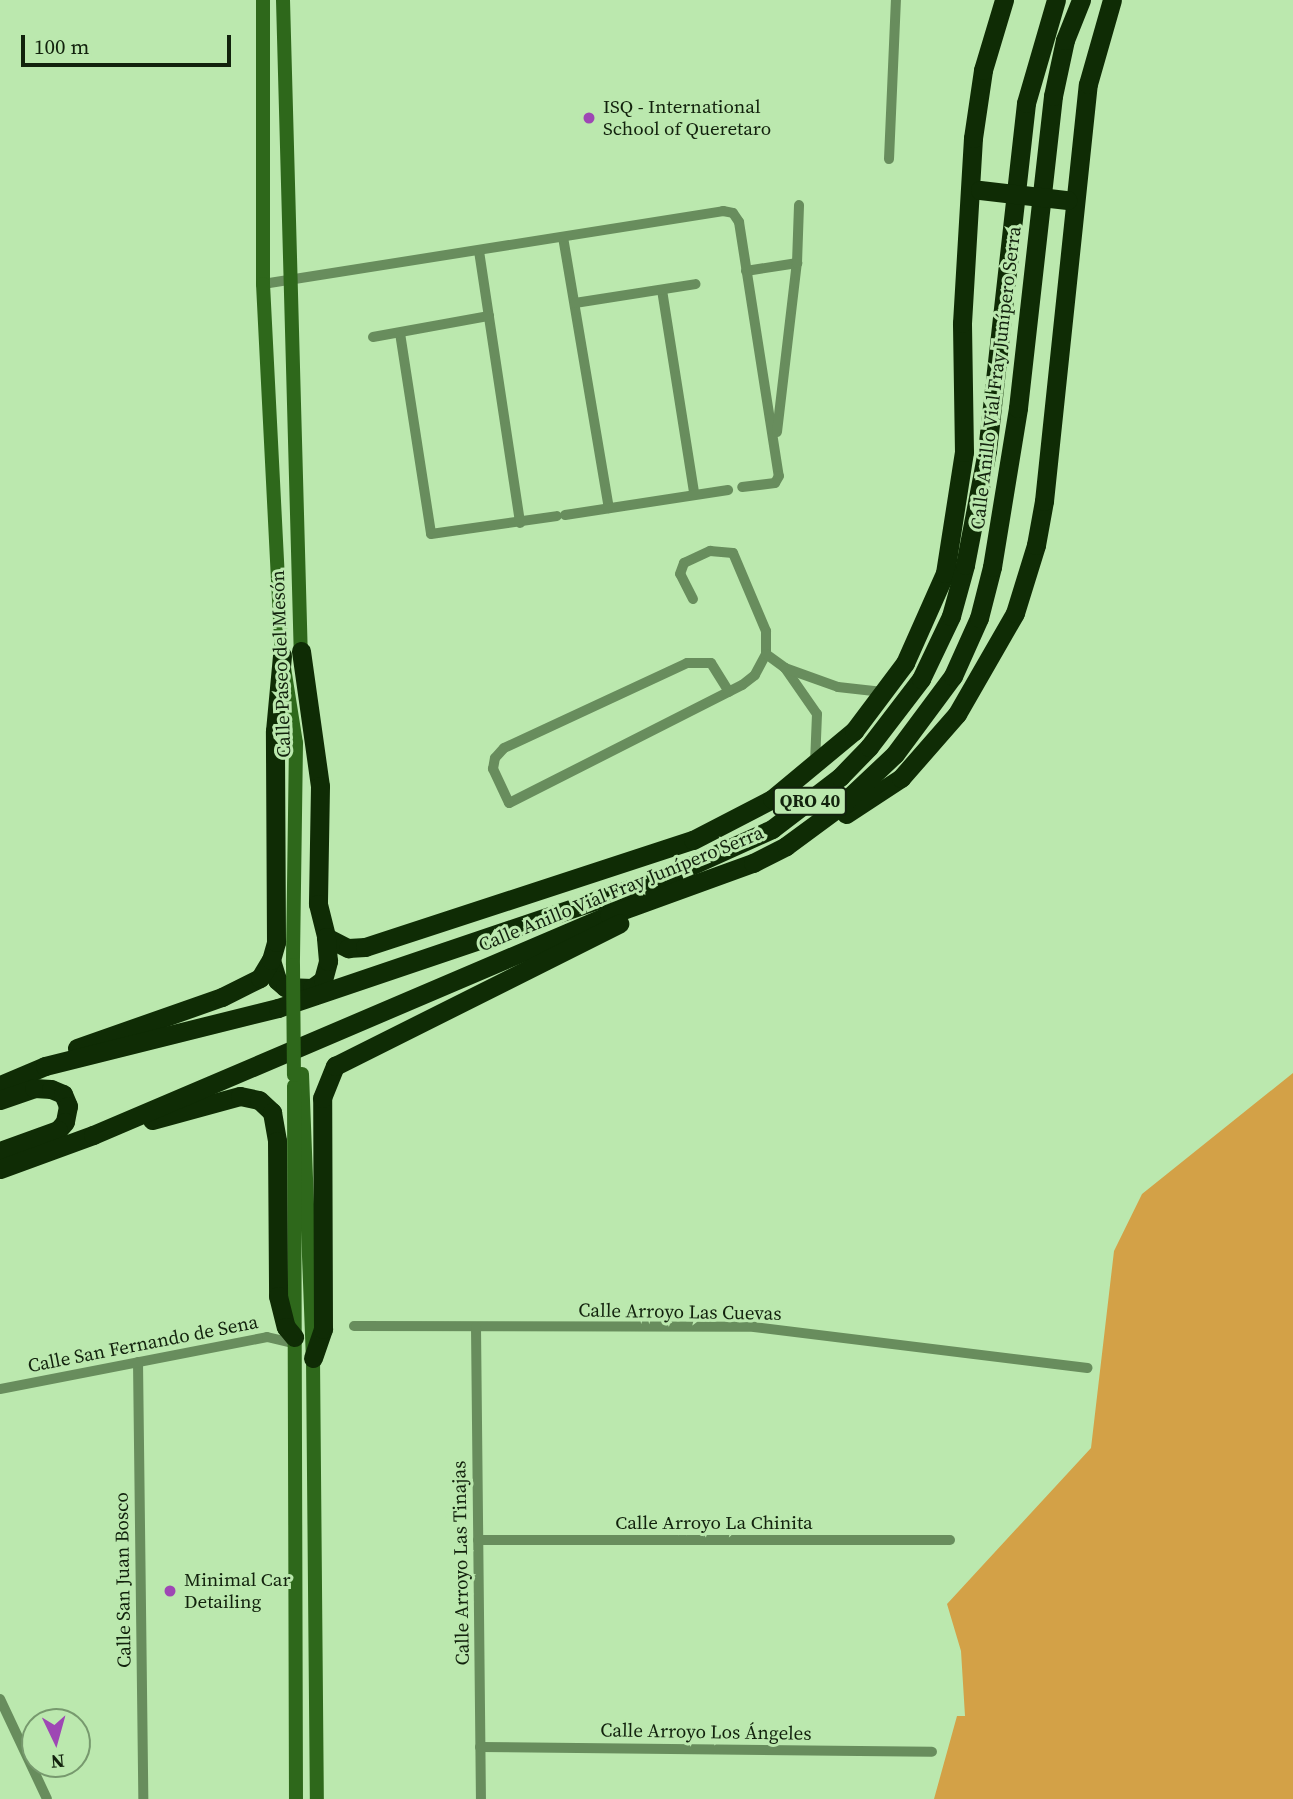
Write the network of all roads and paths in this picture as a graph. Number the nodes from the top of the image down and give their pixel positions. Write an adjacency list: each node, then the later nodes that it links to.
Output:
1 (262, 0): 17 (main road, Calle Paseo del Mesón)
2 (283, 0): 16 (main road, Calle Paseo del Mesón)
3 (896, 0): 8 (street)
4 (1004, 0): 9 (highway)
5 (1056, 0): 42 (highway, Calle Anillo Vial Fray Junípero Serra / QRO 40)
6 (1081, 0): 37 (highway, Calle Anillo Vial Fray Junípero Serra / QRO 40)
7 (1112, 0): 10 (highway)
8 (890, 159)
9 (974, 190): 10 (highway, bridge); 35 (highway)
10 (1072, 200): 37 (highway)
11 (799, 205): 14 (street)
12 (563, 237): 13 (street); 15 (street); 20 (street)
13 (479, 251): 16 (street); 21 (street)
14 (797, 263): 15 (street); 24 (street)
15 (746, 271): 24 (street)
16 (288, 280): 17 (street); 31 (main road, Calle Paseo del Mesón)
17 (263, 284): 31 (main road, Calle Paseo del Mesón)
18 (696, 284): 19 (street)
19 (662, 290): 20 (street); 27 (street)
20 (575, 303): 28 (street)
21 (489, 316): 22 (street); 29 (street)
22 (400, 333): 23 (street); 29 (street)
23 (373, 337)
24 (775, 446): 25 (street)
25 (742, 487)
26 (728, 490): 27 (street)
27 (694, 493): 28 (street)
28 (609, 508): 29 (street)
29 (520, 523)
30 (694, 599): 32 (street)
31 (291, 653): 40 (highway); 41 (highway); 44 (main road, Calle Paseo del Mesón)
32 (766, 654): 33 (street); 34 (street)
33 (785, 668): 35 (street); 36 (street)
34 (729, 692): 34 (street)
35 (886, 692): 36 (highway)
36 (815, 766): 39 (highway)
37 (786, 846): 38 (highway, Calle Anillo Vial Fray Junípero Serra / QRO 40)
38 (687, 888): 47 (highway, Calle Anillo Vial Fray Junípero Serra / QRO 40); 53 (highway)
39 (539, 890): 40 (highway); 42 (highway)
40 (327, 937): 41 (highway)
41 (271, 960): 43 (highway)
42 (400, 963): 43 (highway, Calle Anillo Vial Fray Junípero Serra / QRO 40)
43 (45, 1066): 45 (highway, Calle Anillo Vial Fray Junípero Serra / QRO 40)
44 (298, 1074): 52 (main road, Calle Paseo del Mesón); 53 (main road, Calle Paseo del Mesón)
45 (0, 1085)
46 (0, 1100): 48 (highway)
47 (93, 1135): 49 (highway, Calle Anillo Vial Fray Junípero Serra / QRO 40); 52 (highway)
48 (0, 1151)
49 (0, 1170)
50 (354, 1326): 51 (street, Calle Arroyo Las Cuevas)
51 (476, 1327): 55 (street, Calle Arroyo Las Cuevas); 58 (street, Calle Arroyo Las Tinajas)
52 (294, 1334): 54 (street, Calle San Fernando de Sena); 64 (main road, Calle Paseo del Mesón)
53 (313, 1358): 65 (main road, Calle Paseo del Mesón)
54 (138, 1362): 56 (street, Calle San Fernando de Sena); 63 (street, Calle San Juan Bosco)
55 (1087, 1368)
56 (0, 1389)
57 (950, 1540): 58 (street, Calle Arroyo La Chinita)
58 (478, 1541): 60 (street, Calle Arroyo Las Tinajas)
59 (0, 1699): 62 (street)
60 (481, 1747): 61 (street, Calle Arroyo Los Ángeles); 66 (street, Calle Arroyo Las Tinajas)
61 (932, 1752)
62 (47, 1799)
63 (143, 1799)
64 (296, 1799)
65 (317, 1799)
66 (481, 1799)

